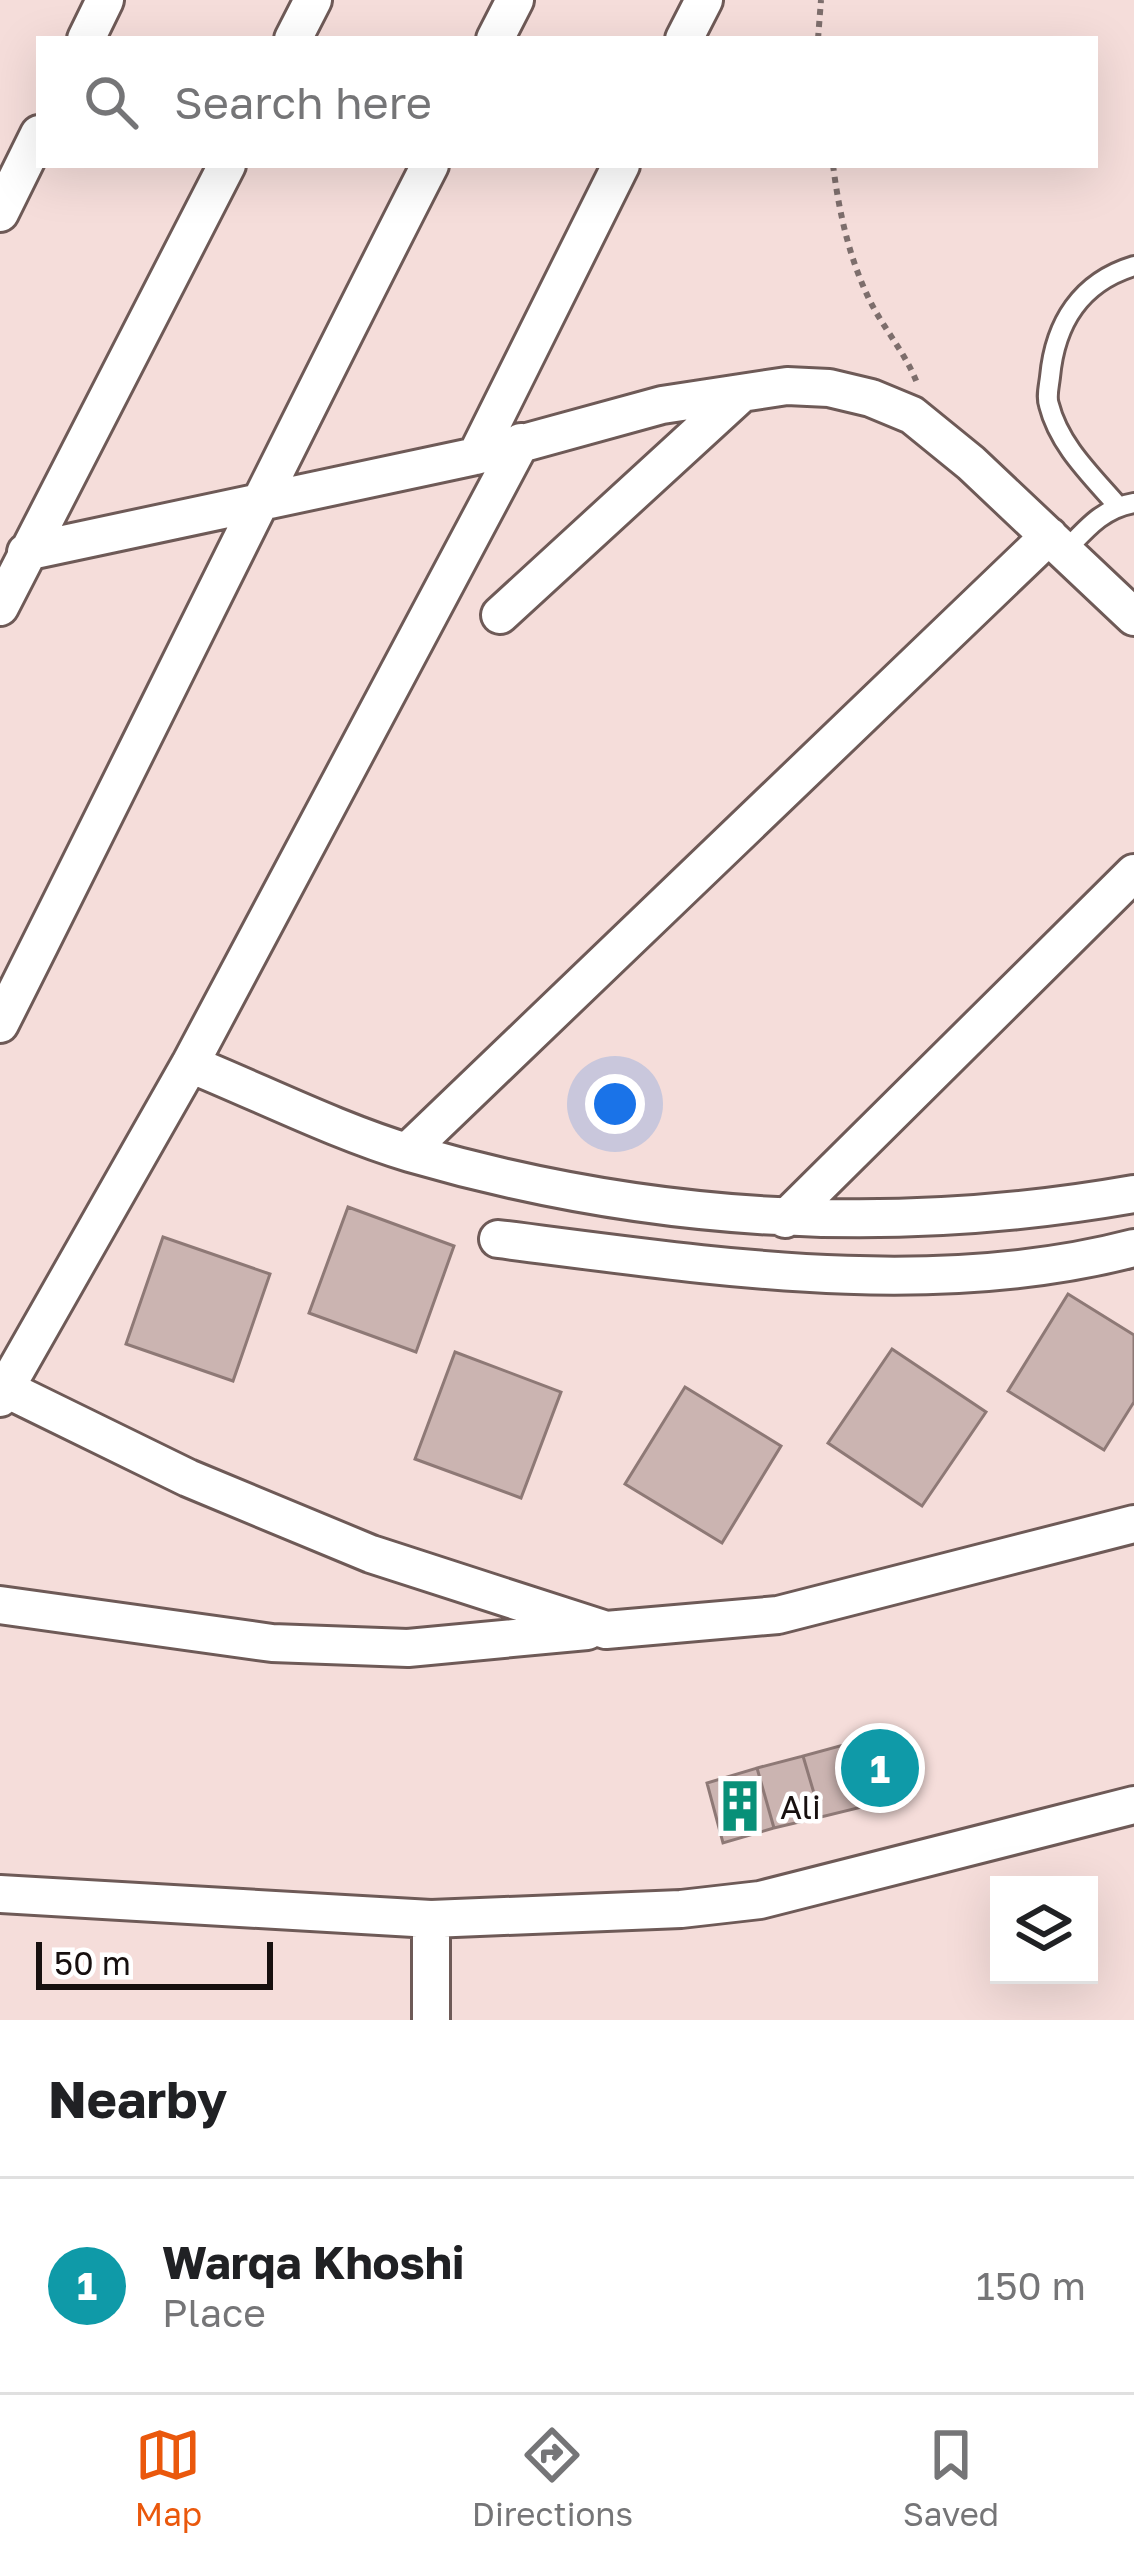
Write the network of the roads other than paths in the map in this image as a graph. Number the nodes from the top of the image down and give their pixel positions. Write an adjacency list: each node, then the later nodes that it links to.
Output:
1 (105, 0): 5 (street)
2 (313, 0): 6 (street)
3 (515, 0): 7 (street)
4 (704, 0): 8 (street)
5 (87, 36)
6 (295, 36)
7 (497, 36)
8 (686, 36)
9 (36, 140): 13 (street)
10 (225, 168): 21 (street)
11 (428, 168): 19 (street)
12 (620, 168): 17 (street)
13 (0, 213)
14 (1134, 266): 18 (lane)
15 (742, 393): 16 (street); 20 (street); 22 (street)
16 (521, 442): 17 (street); 26 (street)
17 (476, 456): 19 (street)
18 (1125, 504): 20 (lane)
19 (255, 506): 21 (street); 25 (street)
20 (1057, 543): 23 (street); 27 (street)
21 (9, 581)
22 (500, 615)
23 (1134, 617)
24 (1134, 873): 29 (street)
25 (0, 1024)
26 (190, 1064): 27 (street); 32 (street)
27 (407, 1152): 29 (street)
28 (1134, 1194): 29 (street)
29 (784, 1219)
30 (498, 1239): 31 (street)
31 (1134, 1248)
32 (2, 1391): 35 (street)
33 (1134, 1524): 35 (street)
34 (0, 1605): 35 (street)
35 (606, 1630)
36 (1134, 1804): 38 (street)
37 (0, 1894): 38 (street)
38 (431, 1919): 39 (street)
39 (431, 2020)

